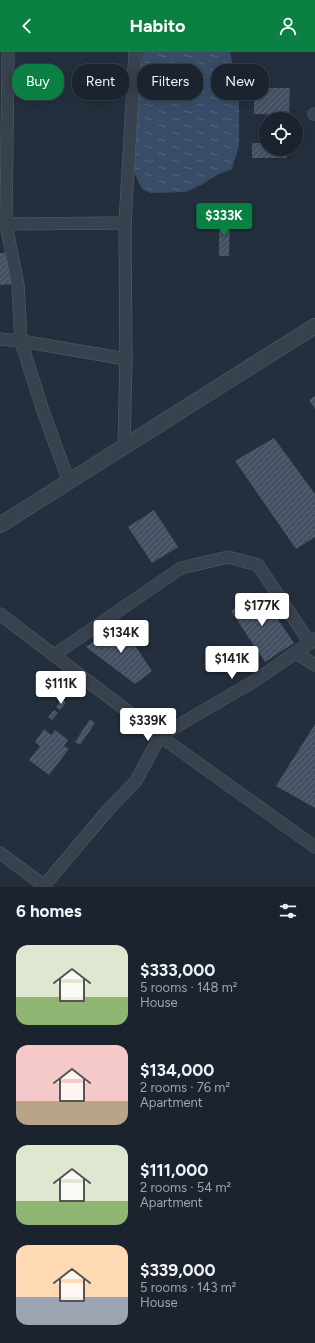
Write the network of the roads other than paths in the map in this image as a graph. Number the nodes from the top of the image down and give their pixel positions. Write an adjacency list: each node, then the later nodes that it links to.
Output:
1 (8, 52): 4 (street)
2 (135, 52): 3 (street)
3 (125, 223): 4 (street); 8 (street)
4 (3, 224): 7 (street)
5 (315, 326): 9 (street)
6 (0, 339): 7 (street)
7 (21, 341): 8 (street); 10 (street)
8 (126, 359): 9 (street)
9 (124, 447): 10 (street)
10 (69, 482): 11 (street)
11 (0, 525)
12 (0, 614): 15 (street)
13 (312, 641): 14 (street); 15 (street)
14 (296, 652): 16 (street); 17 (street)
15 (54, 655): 17 (street)
16 (315, 665)
17 (160, 736): 18 (street); 20 (street)
18 (315, 846)
19 (0, 853): 20 (street)
20 (44, 887)

